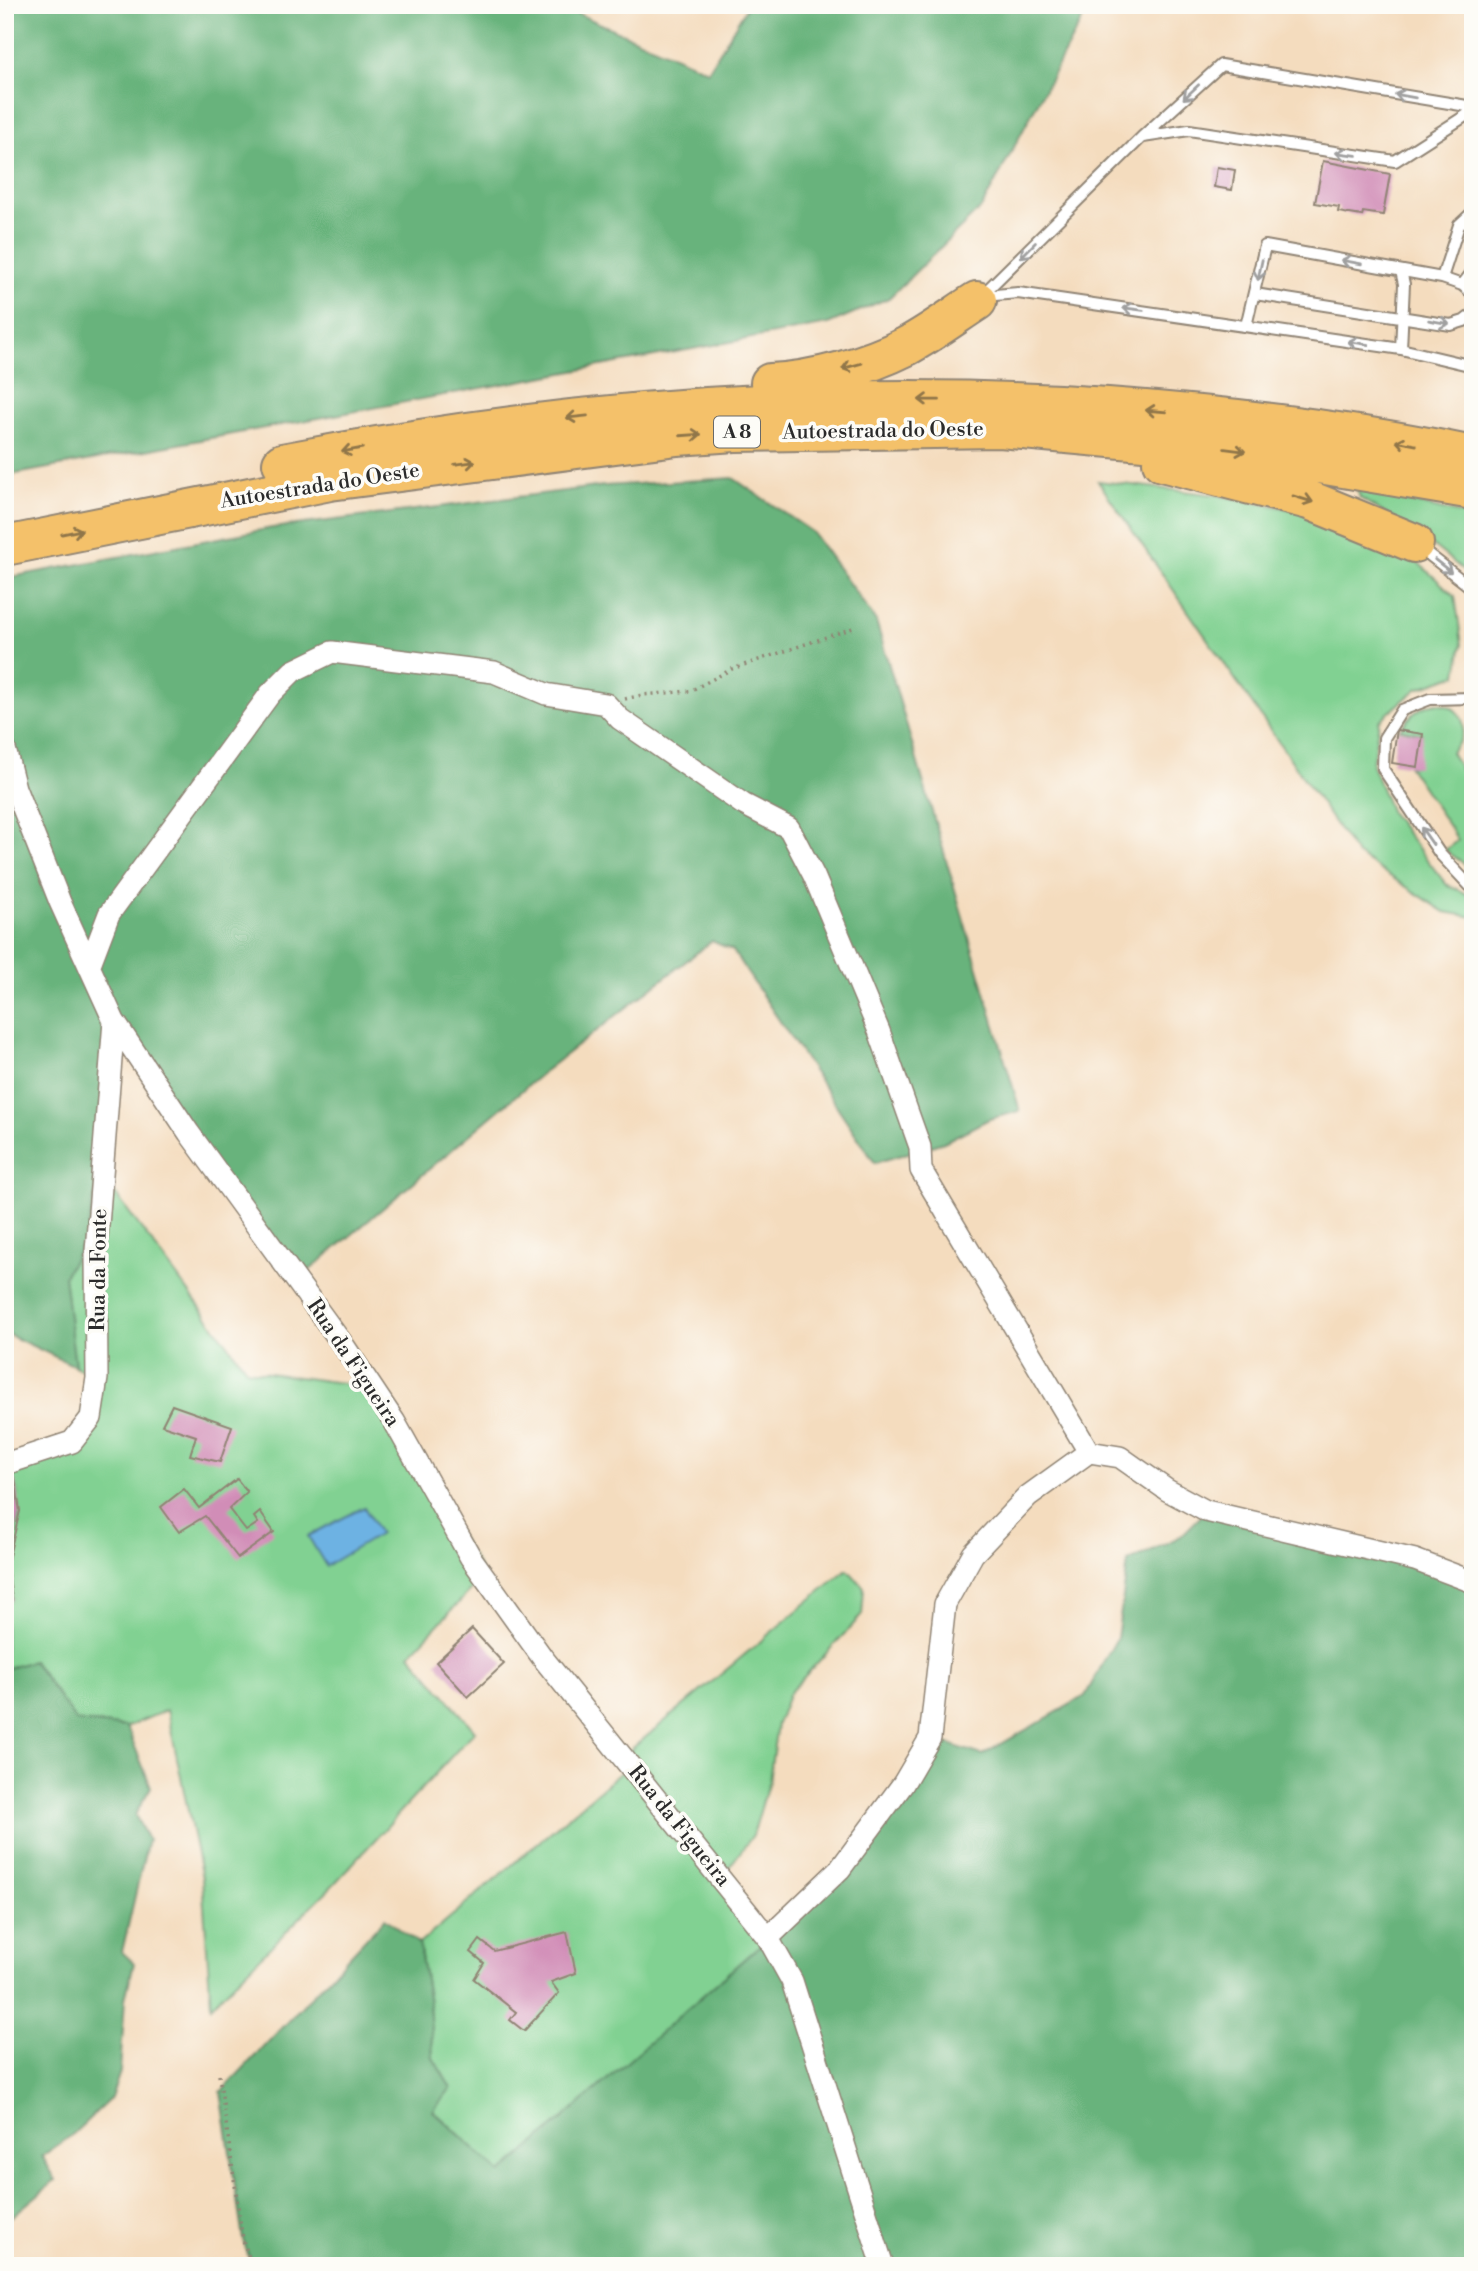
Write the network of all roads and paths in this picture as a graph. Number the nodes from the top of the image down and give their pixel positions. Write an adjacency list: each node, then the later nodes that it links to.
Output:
1 (1473, 109): 2 (lane, one-way to 2); 2 (lane, one-way to 2)
2 (1142, 137): 10 (lane, one-way to 10)
3 (1473, 212): 6 (lane)
4 (1401, 271): 6 (lane); 8 (lane, one-way to 8); 12 (lane)
5 (1473, 271): 7 (lane)
6 (1442, 278): 7 (lane)
7 (1462, 285): 9 (lane)
8 (1255, 294): 12 (lane); 13 (lane)
9 (1473, 294)
10 (976, 301): 13 (lane, one-way to 10); 16 (highway, one-way to 16)
11 (1473, 314): 12 (lane, one-way to 11)
12 (1402, 316): 14 (lane)
13 (1246, 326): 14 (lane, one-way to 13)
14 (1401, 349): 15 (lane)
15 (1472, 366)
16 (645, 410): 18 (highway, Autoestrada do Oeste / A 8, one-way to 16); 20 (highway, Autoestrada do Oeste / A 8, one-way to 20)
17 (1048, 432): 19 (highway, Autoestrada do Oeste / A 8, one-way to 19); 21 (highway, one-way to 21); 22 (highway, Autoestrada do Oeste / A 8, one-way to 17)
18 (1473, 456)
19 (1473, 491)
20 (5, 518)
21 (1414, 543): 23 (lane, one-way to 23)
22 (5, 546)
23 (1473, 589)
24 (853, 628): 26 (path)
25 (1473, 698): 28 (lane, one-way to 25)
26 (606, 704): 29 (street); 31 (street)
27 (5, 750): 29 (street, Rua da Figueira)
28 (1472, 886)
29 (90, 964): 30 (street, Rua da Figueira)
30 (114, 1021): 32 (street, Rua da Fonte); 34 (street, Rua da Figueira)
31 (1088, 1452): 33 (street); 34 (street)
32 (5, 1464)
33 (1473, 1582)
34 (768, 1938): 37 (street, Rua da Figueira)
35 (219, 2075): 36 (path)
36 (252, 2266)
37 (883, 2266)

